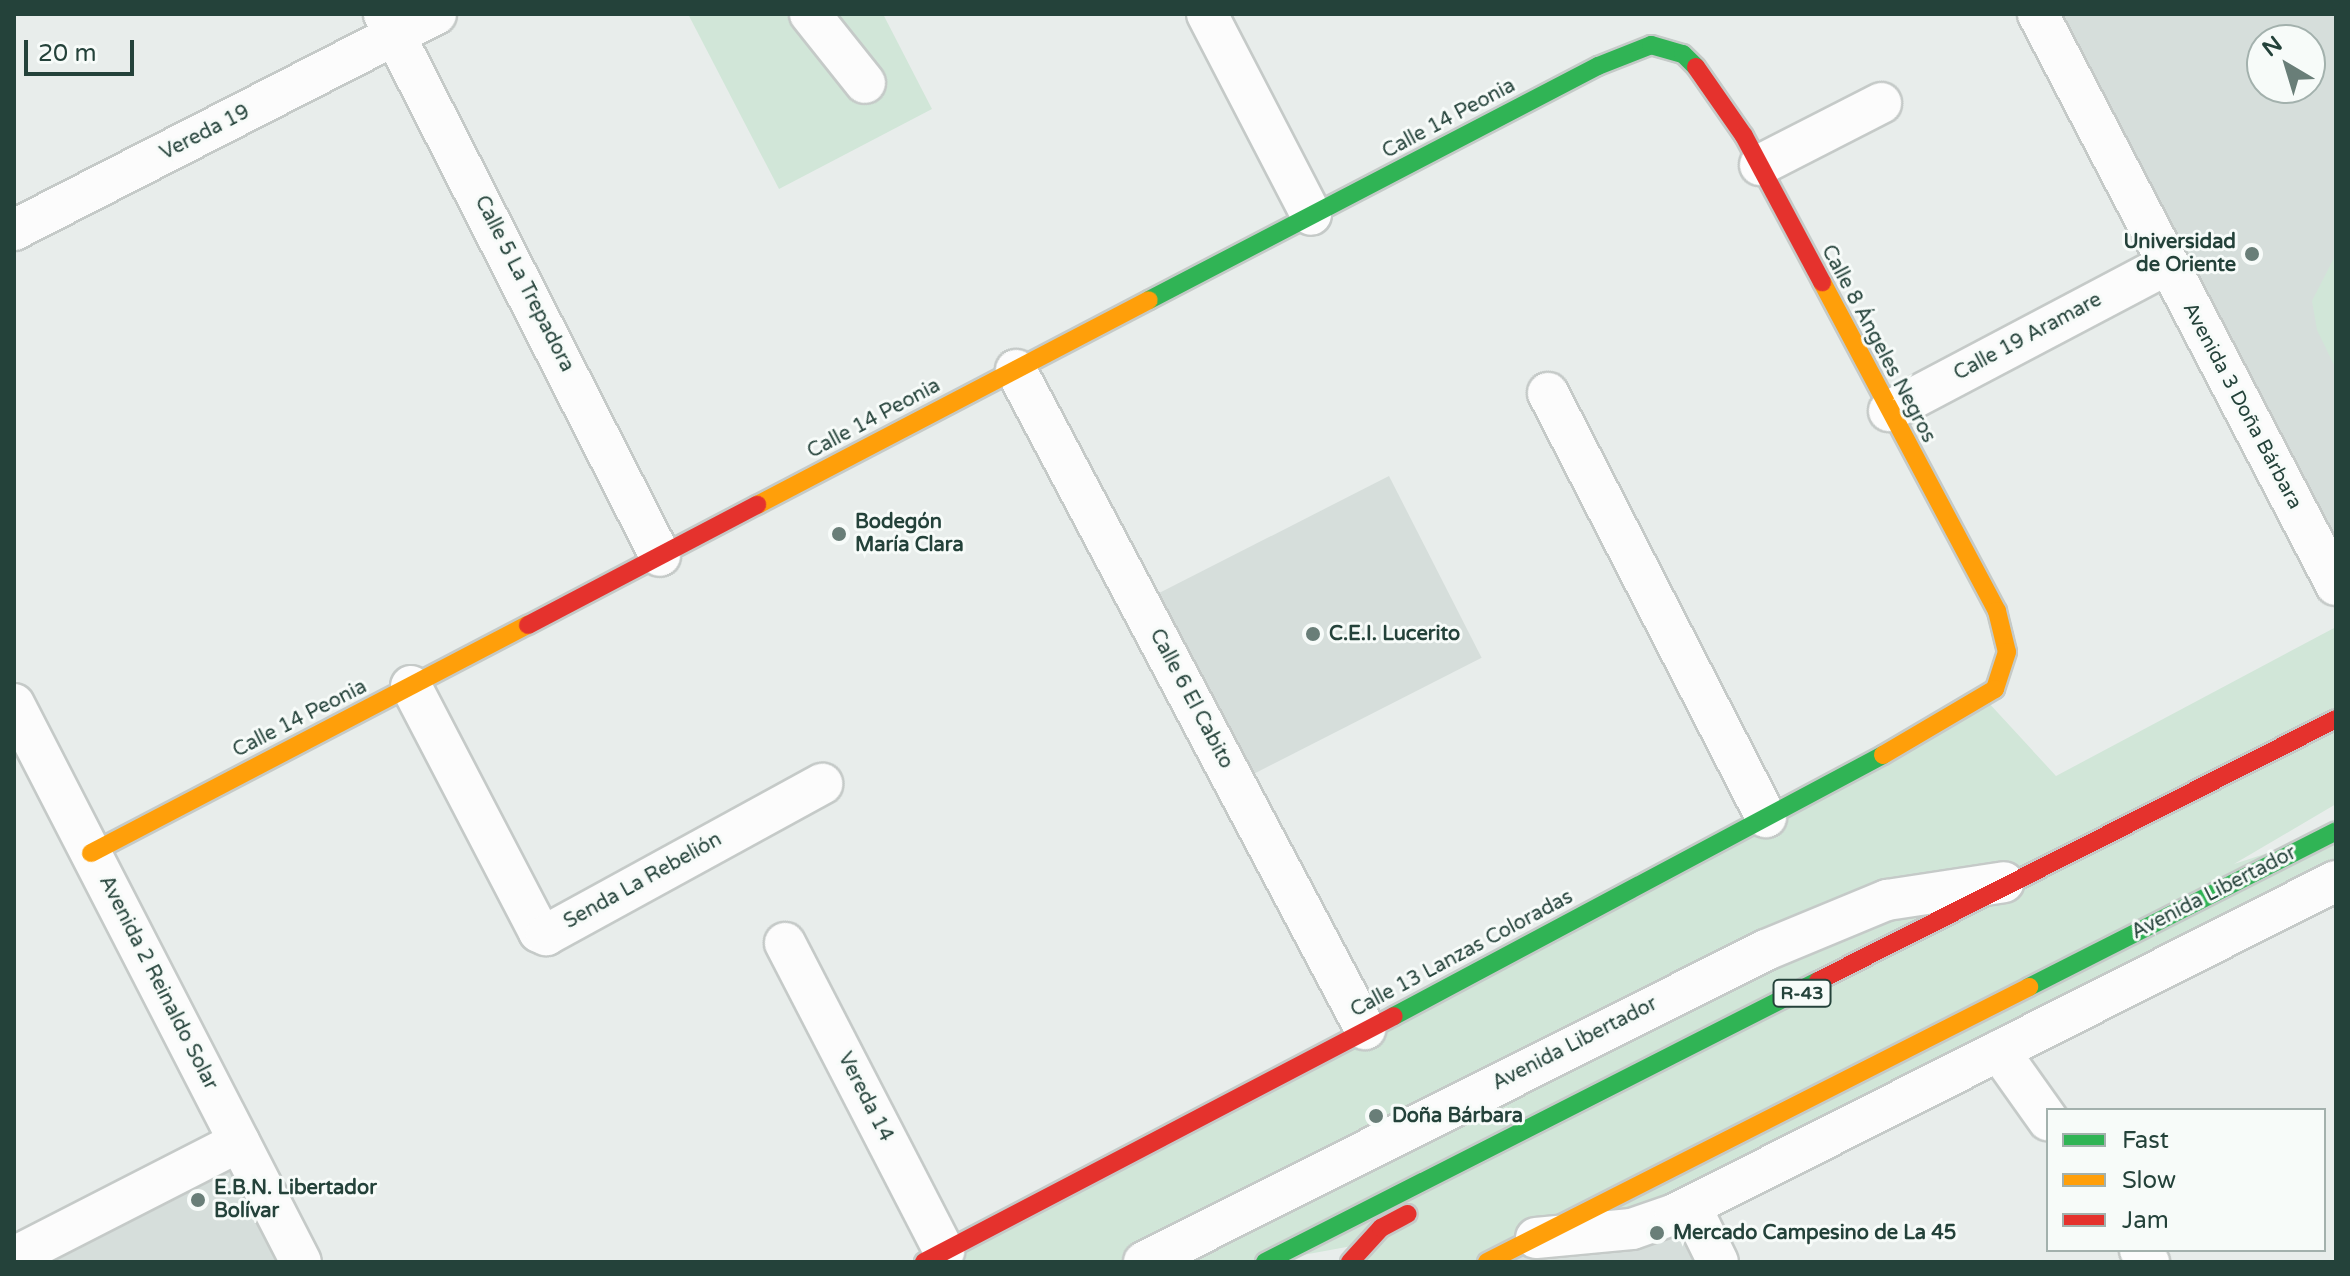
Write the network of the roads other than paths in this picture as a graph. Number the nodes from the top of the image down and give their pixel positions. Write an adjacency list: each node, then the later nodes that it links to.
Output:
1 (436, 14): 5 (street, Vereda 19)
2 (810, 14): 7 (street)
3 (1207, 14): 10 (street)
4 (2038, 14): 12 (street, Avenida 3 Doña Bárbara)
5 (390, 25): 11 (street, Vereda 19); 16 (street, Calle 5 La Trepadora)
6 (1683, 54): 9 (street, Calle 8 Ángeles Negros); 10 (street, Calle 14 Peonia)
7 (865, 83)
8 (1881, 103): 9 (street)
9 (1760, 165): 15 (street, Calle 8 Ángeles Negros)
10 (1311, 215): 13 (street, Calle 14 Peonia)
11 (14, 230)
12 (2168, 264): 15 (street, Calle 19 Aramare); 17 (street, Avenida 3 Doña Bárbara)
13 (1016, 370): 16 (street, Calle 14 Peonia); 31 (street, Calle 6 El Cabito)
14 (1548, 393): 23 (street)
15 (1889, 411): 18 (street, Calle 8 Ángeles Negros)
16 (660, 556): 19 (street, Calle 14 Peonia)
17 (2336, 585)
18 (2004, 667): 23 (street, Calle 13 Lanzas Coloradas)
19 (411, 686): 22 (street, Senda La Rebelión); 26 (street, Calle 14 Peonia)
20 (14, 704): 26 (street, Avenida 2 Reinaldo Solar)
21 (2336, 719): 27 (street, Avenida Libertador / R-43)
22 (822, 784)
23 (1766, 817): 31 (street, Calle 13 Lanzas Coloradas)
24 (2336, 831): 29 (street, Avenida Libertador)
25 (2256, 849): 29 (street)
26 (91, 853): 35 (street, Avenida 2 Reinaldo Solar)
27 (2024, 880): 34 (street, Avenida Libertador / R-43); 41 (street, Avenida Libertador)
28 (2336, 881): 32 (street, Avenida Libertador)
29 (2187, 907): 37 (street, Avenida Libertador)
30 (785, 943): 38 (street, Vereda 14)
31 (1365, 1029): 38 (street, Calle 13 Lanzas Coloradas)
32 (1999, 1051): 33 (street); 36 (street, Avenida Libertador)
33 (2046, 1117)
34 (1527, 1131): 42 (street, Avenida Libertador / R-43); 43 (street)
35 (239, 1142): 39 (street); 40 (street, Avenida 2 Reinaldo Solar)
36 (1691, 1207): 37 (street, Avenida Libertador); 45 (street)
37 (1536, 1238): 44 (street, Avenida Libertador)
38 (934, 1256)
39 (14, 1257)
40 (301, 1262)
41 (1144, 1262)
42 (1265, 1262)
43 (1350, 1262)
44 (1487, 1262)
45 (1718, 1262)

